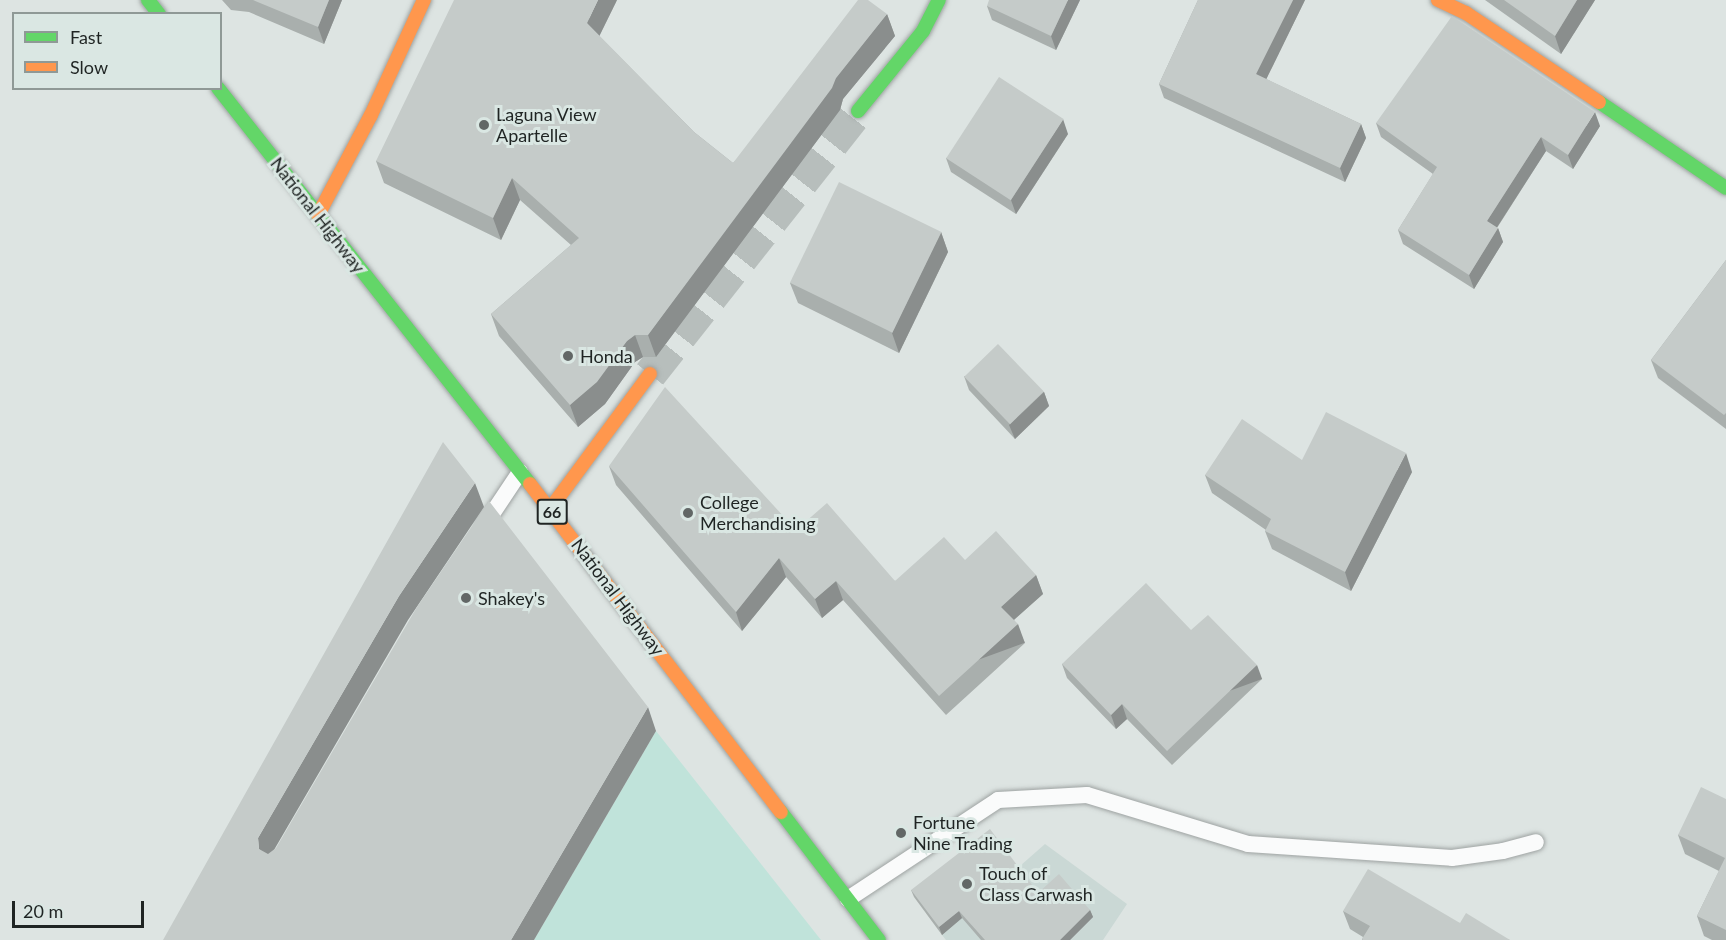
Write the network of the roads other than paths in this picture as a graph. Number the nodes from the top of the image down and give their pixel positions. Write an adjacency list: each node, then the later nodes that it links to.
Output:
1 (148, 0): 5 (main road)
2 (424, 0): 9 (main road)
3 (939, 0): 7 (main road)
4 (1438, 0): 8 (main road)
5 (157, 12)
6 (220, 90): 9 (main road, National Highway / 66)
7 (858, 111)
8 (1726, 188)
9 (318, 215): 11 (main road, National Highway / 66)
10 (650, 374): 12 (main road)
11 (520, 472): 12 (main road, National Highway / 66); 13 (lane)
12 (550, 508): 15 (main road, National Highway / 66)
13 (475, 539)
14 (1536, 842): 15 (lane)
15 (848, 899): 16 (main road, National Highway / 66)
16 (879, 940)

